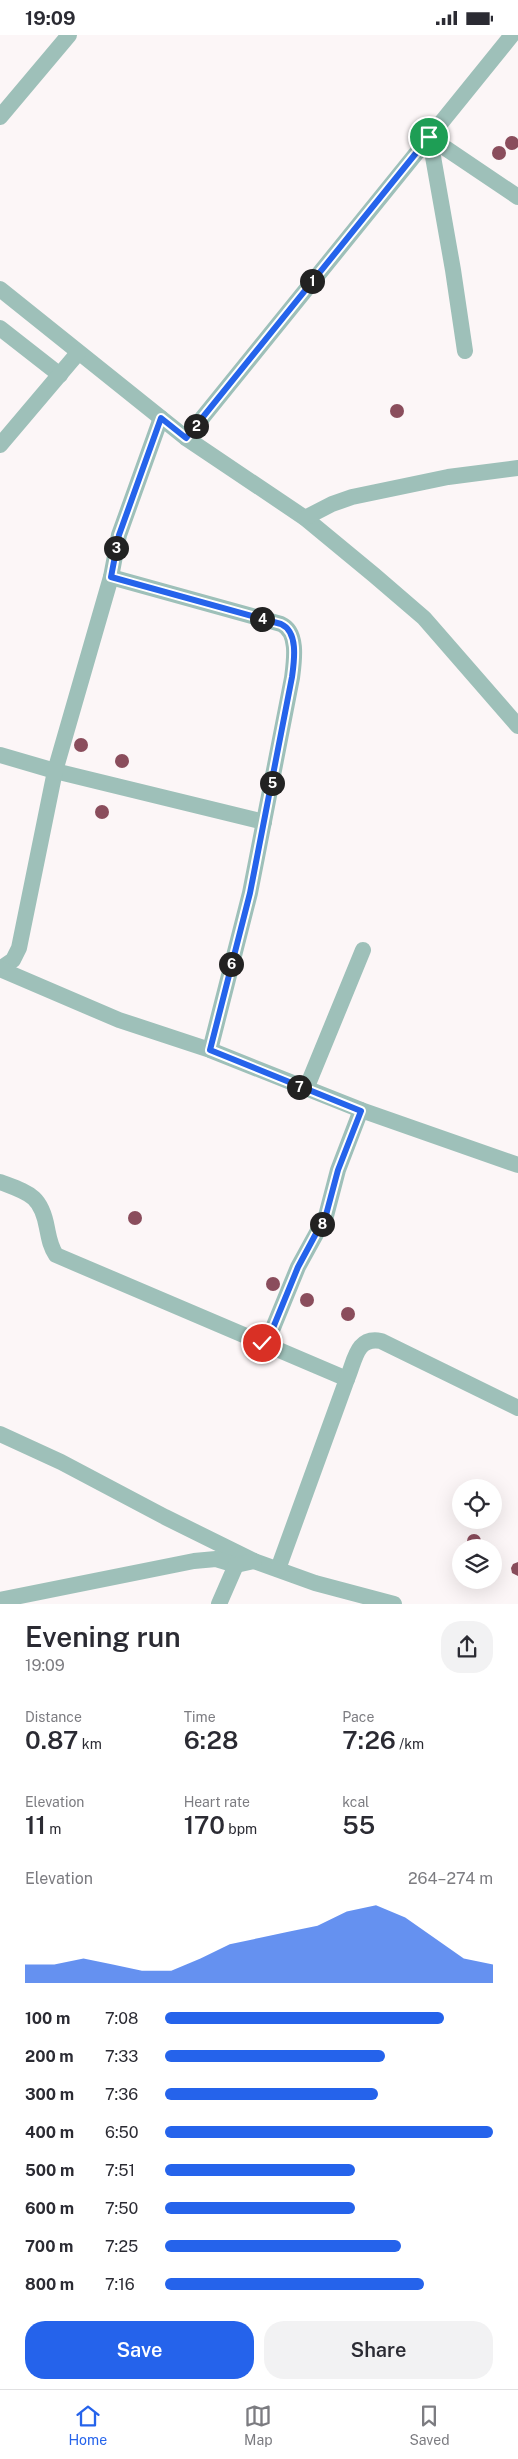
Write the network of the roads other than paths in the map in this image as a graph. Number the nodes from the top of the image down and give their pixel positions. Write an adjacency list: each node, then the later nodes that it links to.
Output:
1 (69, 35): 3 (street)
2 (512, 35): 4 (street)
3 (0, 117)
4 (432, 140): 5 (street); 8 (street); 12 (street)
5 (518, 197)
6 (0, 289): 9 (street)
7 (0, 328): 10 (street)
8 (465, 351)
9 (78, 353): 10 (street); 11 (street)
10 (60, 375): 13 (street)
11 (161, 418): 12 (street); 16 (street)
12 (186, 438): 15 (street)
13 (0, 445)
14 (518, 468): 15 (street)
15 (306, 518): 17 (street)
16 (111, 577): 21 (street); 22 (street)
17 (500, 703): 18 (street); 19 (street)
18 (518, 704)
19 (518, 726)
20 (0, 755): 21 (street)
21 (55, 771): 22 (street); 24 (street)
22 (264, 822): 24 (street)
23 (364, 950): 25 (street)
24 (210, 1050): 25 (street)
25 (306, 1089): 26 (street)
26 (361, 1111): 27 (street); 29 (street)
27 (518, 1165)
28 (0, 1183): 29 (street)
29 (266, 1345): 30 (street)
30 (347, 1379): 31 (street); 35 (street)
31 (518, 1407)
32 (0, 1434): 33 (street)
33 (254, 1561): 34 (street); 35 (street)
34 (236, 1565): 36 (street); 37 (street)
35 (278, 1569): 38 (street)
36 (0, 1600)
37 (219, 1604)
38 (394, 1604)

